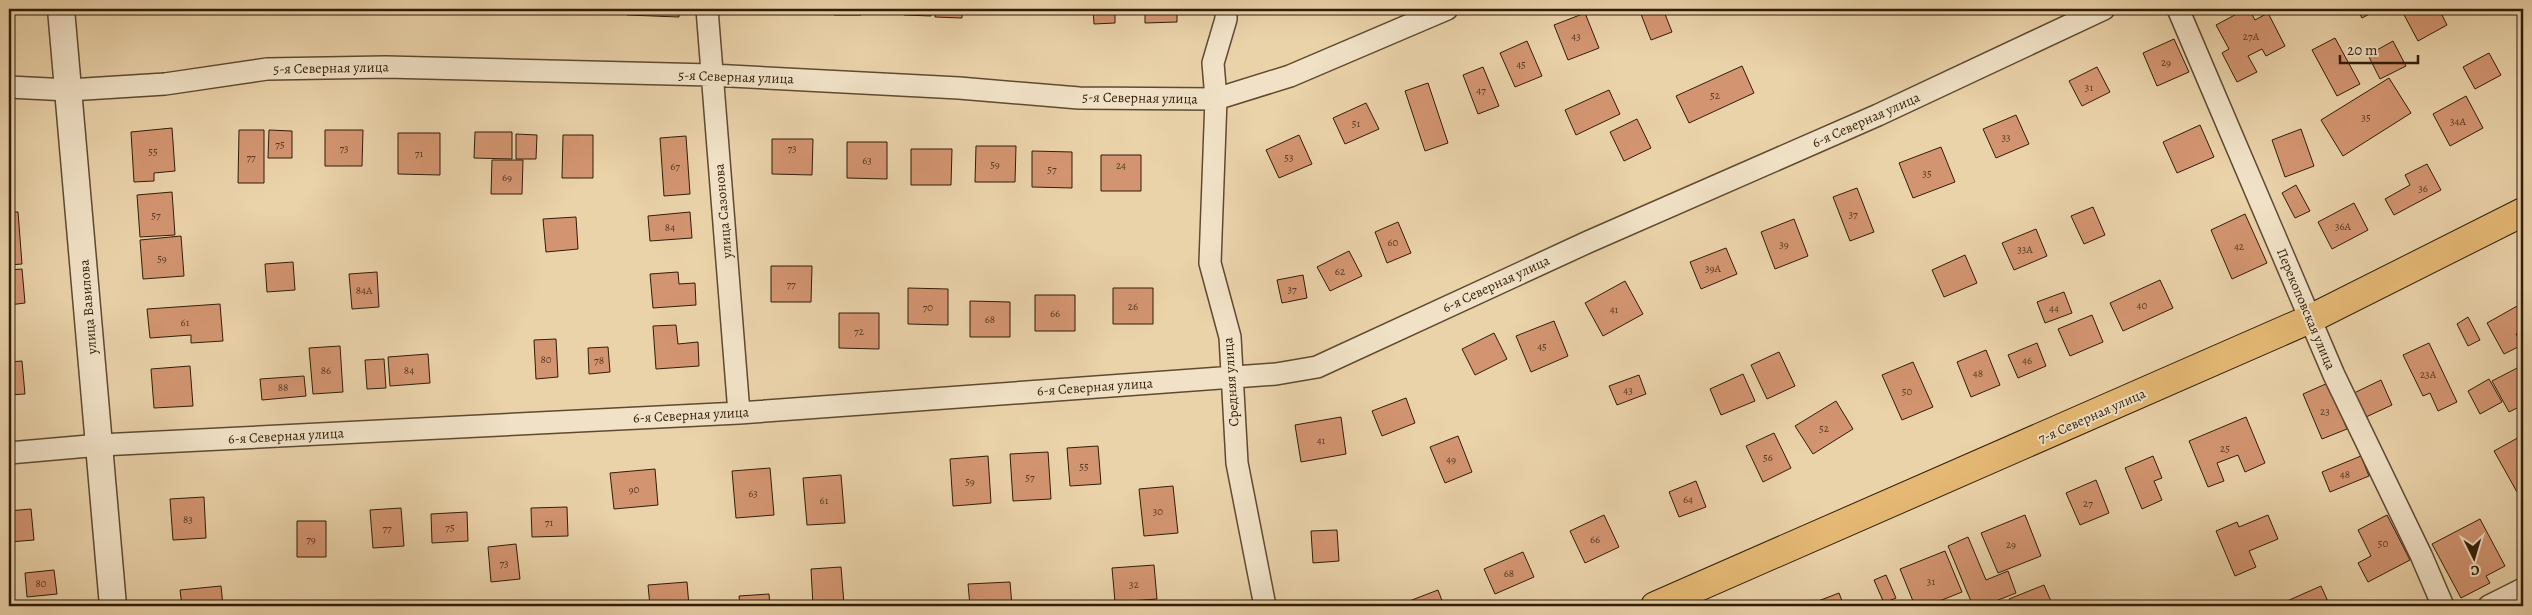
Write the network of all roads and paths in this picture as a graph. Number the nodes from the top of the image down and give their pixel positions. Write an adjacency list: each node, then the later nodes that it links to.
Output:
1 (61, 9): 9 (street, улица Вавилова)
2 (707, 9): 7 (street, улица Сазонова)
3 (1226, 9): 10 (street, Средняя улица)
4 (1447, 9): 10 (street, 5-я Северная улица)
5 (2104, 9): 13 (street, 6-я Северная улица)
6 (2178, 9): 12 (street, Перекоповская улица)
7 (712, 75): 9 (street, 5-я Северная улица); 10 (street, 5-я Северная улица); 14 (street, улица Сазонова)
8 (9, 87): 9 (street, 5-я Северная улица)
9 (69, 90): 15 (street, улица Вавилова)
10 (1216, 99): 13 (street, Средняя улица)
11 (2523, 212): 12 (main road, 7-я Северная улица)
12 (2310, 319): 20 (main road, 7-я Северная улица); 21 (street, Перекоповская улица)
13 (1231, 378): 14 (street, 6-я Северная улица); 19 (street, Средняя улица)
14 (739, 413): 15 (street, 6-я Северная улица)
15 (100, 445): 16 (street, 6-я Северная улица); 18 (street, улица Вавилова)
16 (9, 454)
17 (2523, 589): 22 (street)
18 (114, 606)
19 (1263, 606)
20 (1655, 606)
21 (2442, 606)
22 (2489, 606)

